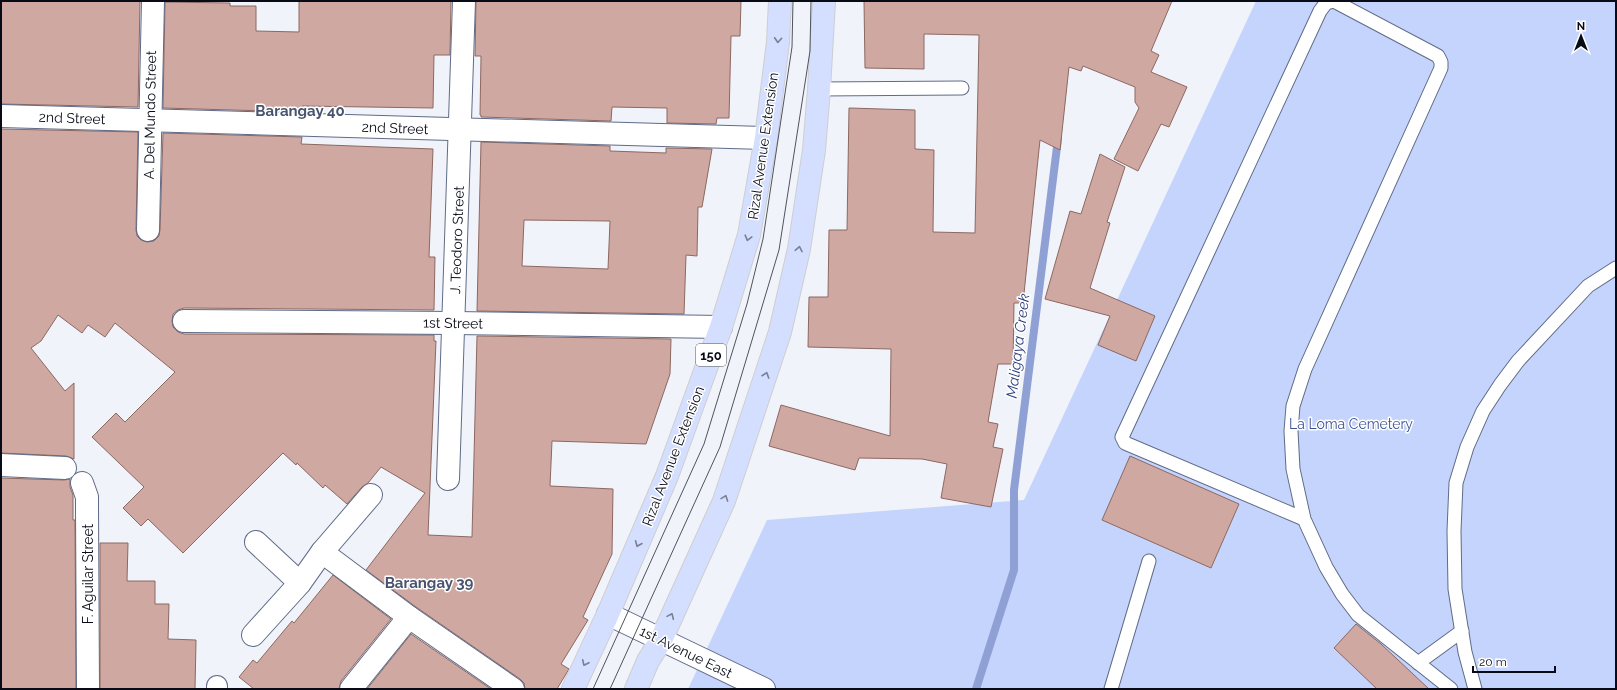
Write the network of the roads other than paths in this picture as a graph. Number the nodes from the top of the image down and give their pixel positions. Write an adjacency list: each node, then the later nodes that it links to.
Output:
1 (153, 1): 8 (street, A. Del Mundo Street)
2 (464, 1): 9 (street, J. Teodoro Street)
3 (780, 1): 10 (main road, Rizal Avenue Extension / 150, one-way to 10)
4 (824, 1): 6 (main road)
5 (962, 88): 6 (lane)
6 (820, 89): 30 (main road, one-way to 6)
7 (1, 116): 8 (street, 2nd Street)
8 (150, 121): 9 (street, 2nd Street); 11 (street, A. Del Mundo Street)
9 (460, 130): 10 (street, 2nd Street); 14 (street, J. Teodoro Street)
10 (766, 138): 15 (main road, Rizal Avenue Extension / 150, one-way to 15)
11 (148, 230)
12 (1616, 268): 28 (lane)
13 (184, 321): 14 (street, 1st Street)
14 (454, 323): 15 (street, 1st Street); 18 (street, J. Teodoro Street)
15 (721, 327): 26 (main road, Rizal Avenue Extension / 150, one-way to 26)
16 (1, 465): 17 (street)
17 (65, 468): 19 (lane, F. Aguilar Street)
18 (448, 479)
19 (82, 483): 32 (street, F. Aguilar Street)
20 (371, 495): 23 (street)
21 (1304, 519): 21 (lane); 31 (lane)
22 (256, 542): 25 (street)
23 (322, 552): 25 (street); 27 (street)
24 (1149, 561): 38 (lane)
25 (300, 583): 29 (street)
26 (608, 614): 30 (street, 1st Avenue East); 35 (main road, Rizal Avenue Extension / 150, one-way to 35)
27 (409, 617): 33 (street); 34 (street)
28 (1462, 631): 31 (lane); 40 (lane)
29 (253, 635)
30 (661, 640): 36 (main road); 37 (street, 1st Avenue East)
31 (1418, 663): 39 (lane)
32 (88, 689)
33 (351, 689)
34 (513, 689)
35 (573, 689)
36 (636, 689)
37 (764, 689)
38 (1111, 689)
39 (1450, 689)
40 (1475, 689)

